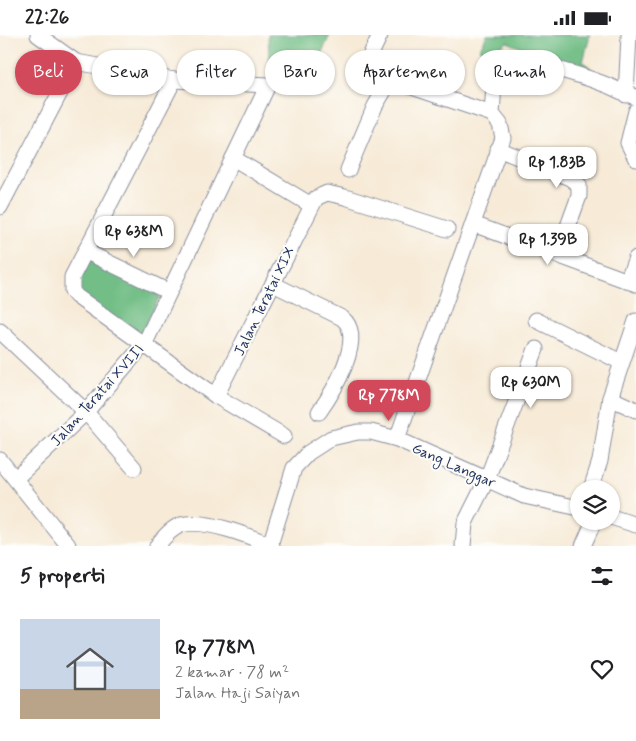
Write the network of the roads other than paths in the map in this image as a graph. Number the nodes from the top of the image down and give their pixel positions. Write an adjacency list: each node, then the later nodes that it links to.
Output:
1 (38, 35): 4 (street)
2 (380, 35): 5 (street)
3 (629, 35): 11 (street)
4 (59, 50)
5 (373, 50)
6 (82, 63): 7 (street)
7 (174, 80): 15 (street, Jalan Teratai XVIII); 22 (street)
8 (59, 95): 19 (street)
9 (382, 95): 17 (street)
10 (437, 95): 13 (street)
11 (631, 96): 13 (street)
12 (636, 111): 16 (street)
13 (492, 114): 14 (street)
14 (498, 149): 20 (street); 23 (street)
15 (233, 158): 18 (street); 27 (street, Jalan Teratai XVIII)
16 (636, 159)
17 (348, 170)
18 (311, 205): 21 (street); 26 (street, Jalan Teratai XIX)
19 (0, 207)
20 (473, 224): 23 (street); 40 (street)
21 (447, 229)
22 (84, 251): 27 (street); 31 (street)
23 (558, 254): 25 (street)
24 (636, 258): 25 (street)
25 (631, 283)
26 (274, 284): 34 (street, Jalan Teratai XIX); 38 (street)
27 (169, 292): 31 (street, Jalan Teratai XVIII)
28 (536, 320): 33 (street)
29 (636, 321): 33 (street)
30 (0, 331): 37 (street)
31 (145, 343): 34 (street); 37 (street, Jalan Teratai XVIII)
32 (536, 349): 44 (street)
33 (622, 362): 35 (street)
34 (216, 397): 39 (street)
35 (610, 399): 36 (street); 45 (street)
36 (636, 410)
37 (86, 412): 42 (street); 43 (street, Jalan Teratai XVIII)
38 (319, 412)
39 (284, 436)
40 (397, 439): 44 (street, Gang Langgar); 52 (street, Gang Langgar)
41 (0, 460): 43 (street)
42 (134, 468)
43 (16, 478): 51 (street)
44 (487, 479): 46 (street, Gang Langgar); 53 (street)
45 (594, 480)
46 (570, 506)
47 (620, 520): 48 (street)
48 (636, 525)
49 (590, 530): 54 (street)
50 (160, 542): 52 (street, Gang Langgar)
51 (68, 545)
52 (271, 545)
53 (463, 546)
54 (583, 546)

